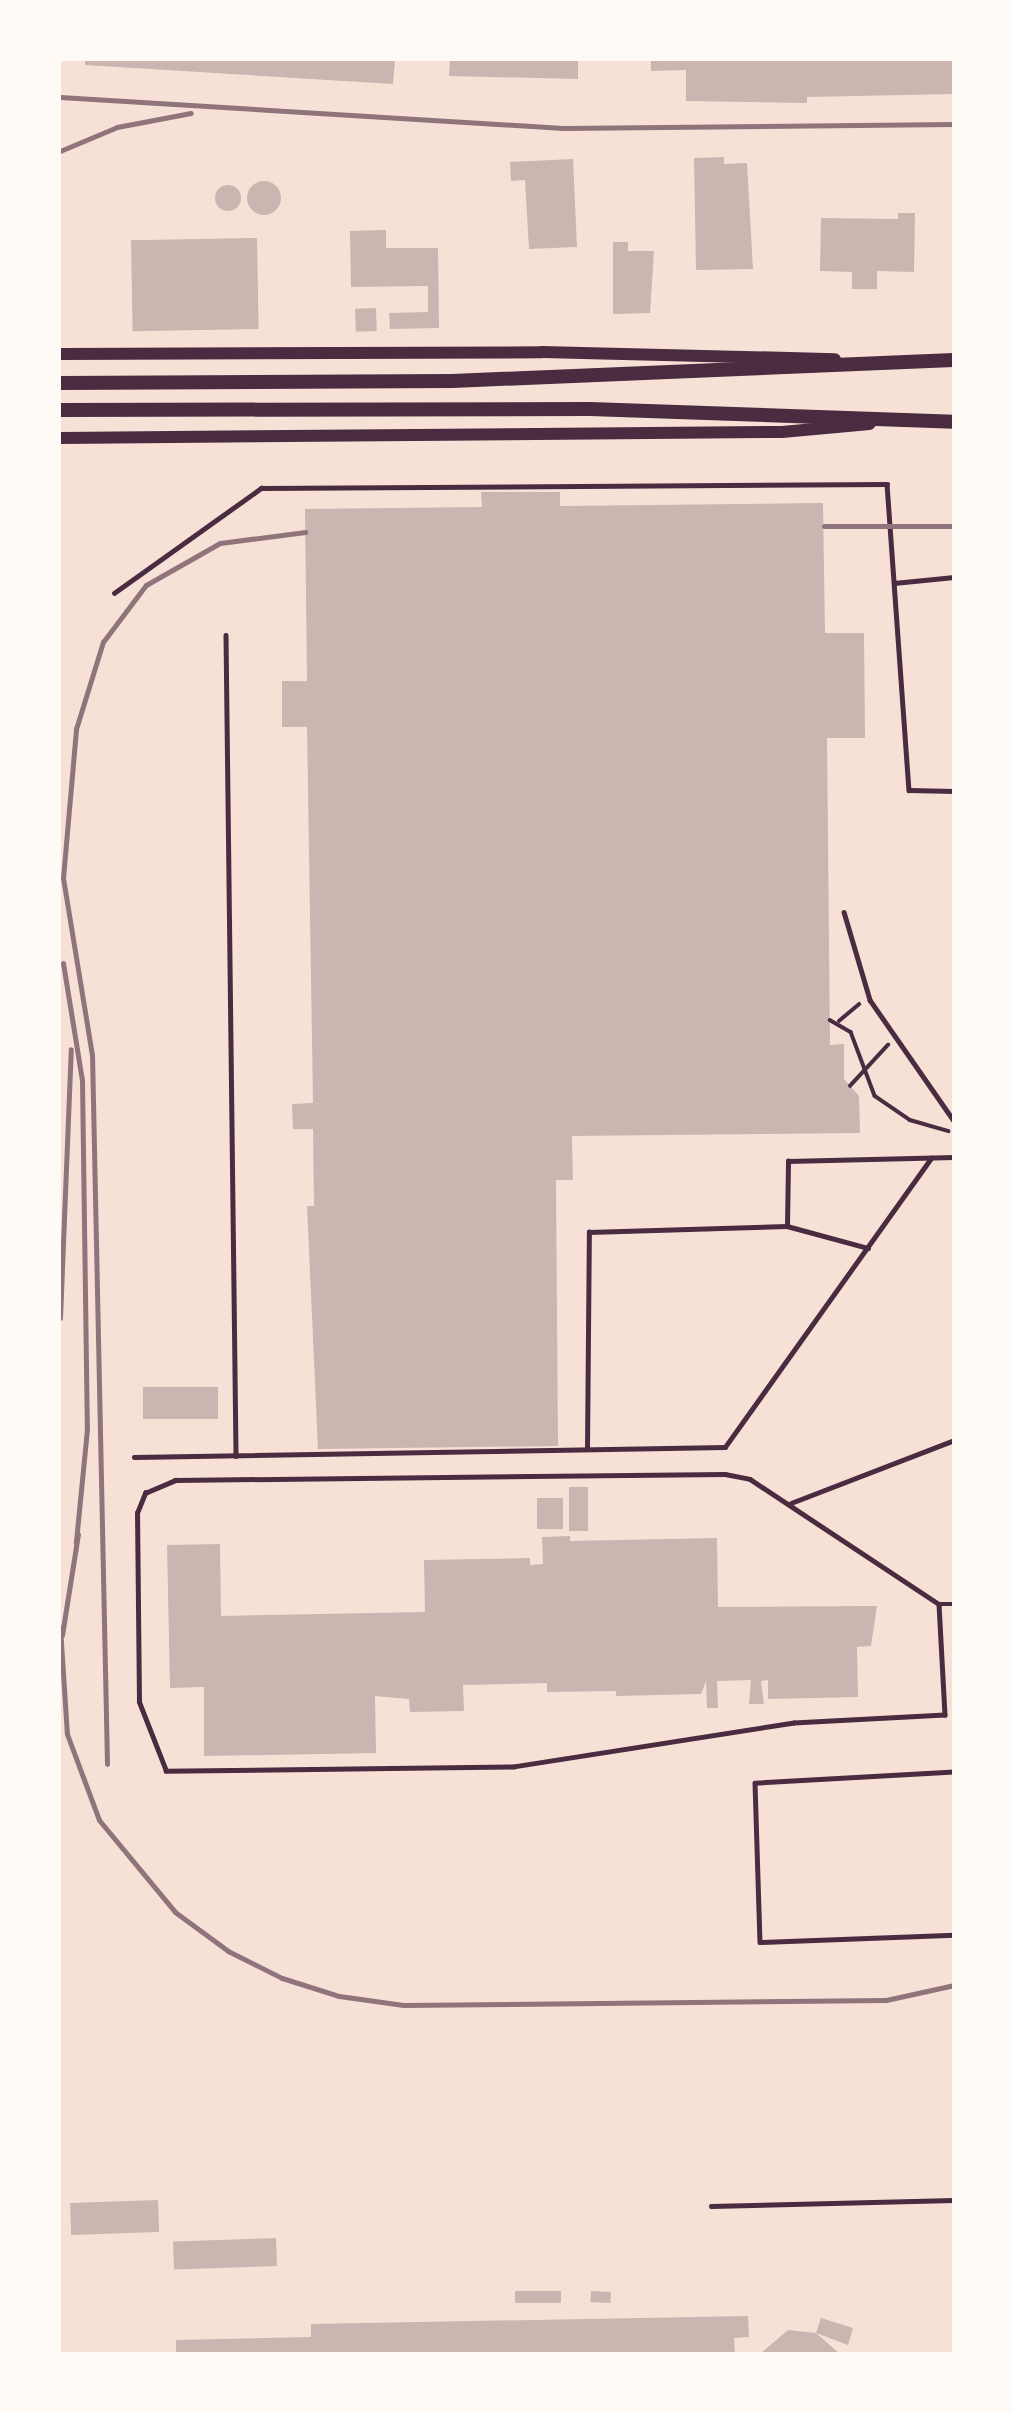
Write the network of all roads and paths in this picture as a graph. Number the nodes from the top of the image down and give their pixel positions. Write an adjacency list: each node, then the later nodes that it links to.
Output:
1 (60, 354): 2 (street)
2 (79, 354): 4 (street); 5 (street)
3 (954, 360): 4 (main road)
4 (926, 361): 6 (main road)
5 (60, 363)
6 (60, 383)
7 (60, 410): 8 (main road)
8 (902, 422): 9 (main road); 11 (street)
9 (954, 422)
10 (60, 438): 11 (street)
11 (77, 438): 12 (street)
12 (60, 449)
13 (954, 577): 14 (lane)
14 (894, 583): 15 (lane); 17 (lane)
15 (114, 593)
16 (226, 635): 33 (lane)
17 (954, 791)
18 (844, 912): 19 (lane)
19 (868, 996): 21 (path); 22 (lane)
20 (830, 1020): 21 (path)
21 (839, 1021): 23 (path)
22 (895, 1039): 23 (path); 25 (lane)
23 (863, 1072): 24 (path); 26 (path)
24 (850, 1086)
25 (954, 1121)
26 (954, 1132)
27 (954, 1157): 28 (lane)
28 (931, 1158): 29 (lane); 30 (lane)
29 (787, 1226): 30 (lane); 32 (lane)
30 (868, 1248): 32 (lane)
31 (954, 1440): 35 (lane)
32 (587, 1449): 33 (lane)
33 (236, 1456): 34 (lane)
34 (134, 1457)
35 (791, 1503): 36 (lane); 38 (lane)
36 (939, 1604): 37 (lane); 38 (lane)
37 (954, 1604)
38 (945, 1697): 39 (lane)
39 (954, 1697)
40 (954, 1772): 41 (lane)
41 (954, 1935)
42 (954, 2200): 43 (lane)
43 (711, 2206)

